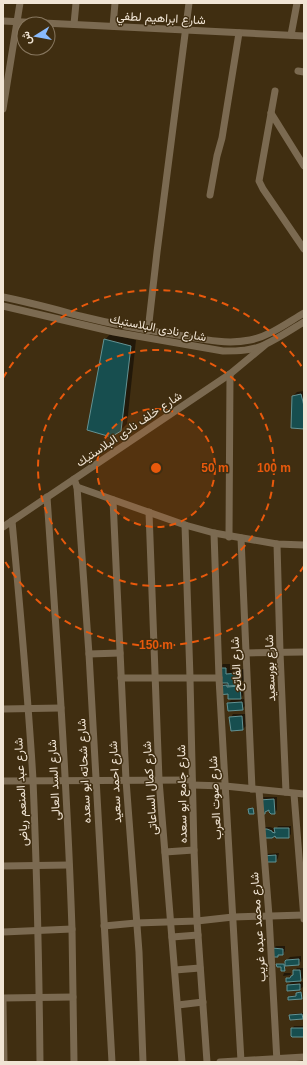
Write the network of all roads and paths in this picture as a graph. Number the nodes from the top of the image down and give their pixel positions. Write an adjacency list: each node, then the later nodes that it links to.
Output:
1 (20, 3): 6 (street)
2 (76, 3): 10 (street)
3 (115, 3): 11 (street)
4 (189, 3): 13 (street)
5 (297, 3): 15 (street)
6 (18, 16)
7 (3, 21): 8 (street, شارع ابراهيم لطفي)
8 (16, 22)
9 (56, 23): 10 (street, شارع ابراهيم لطفي)
10 (74, 24): 11 (street, شارع ابراهيم لطفي)
11 (113, 26): 13 (street, شارع ابراهيم لطفي)
12 (16, 27): 17 (street)
13 (185, 30): 14 (street, شارع ابراهيم لطفي); 28 (street)
14 (239, 33): 15 (street, شارع ابراهيم لطفي); 22 (street)
15 (291, 35): 16 (street, شارع ابراهيم لطفي)
16 (304, 36)
17 (6, 75): 19 (street)
18 (275, 90): 20 (street)
19 (3, 106)
20 (271, 113): 21 (street); 23 (street)
21 (304, 166)
22 (210, 195)
23 (304, 250)
24 (3, 298): 28 (street, شارع نادى البلاستيك)
25 (3, 306): 29 (street, شارع نادى البلاستيك)
26 (304, 313): 28 (street, شارع نادى البلاستيك)
27 (304, 322): 29 (street, شارع نادى البلاستيك)
28 (148, 330)
29 (265, 345): 30 (street, شارع خلف نادى البلاستيك)
30 (230, 374): 31 (street, شارع خلف نادى البلاستيك); 40 (street)
31 (74, 479): 32 (street, شارع شحاته ابو سعده); 33 (street, شارع خلف نادى البلاستيك)
32 (77, 487): 34 (street); 48 (street, شارع شحاته ابو سعده)
33 (47, 497): 36 (street, شارع خلف نادى البلاستيك); 54 (street, شارع السد العالى)
34 (113, 500): 35 (street); 44 (street, شارع احمد سعيد)
35 (149, 512): 37 (street); 50 (street, شارع كمال الساعاتى)
36 (12, 521): 38 (street, شارع خلف نادى البلاستيك); 53 (street, شارع عبد المنعم رياض)
37 (185, 525): 39 (street); 51 (street, شارع جامع ابو سعده)
38 (3, 527)
39 (214, 534): 40 (street); 52 (street, شارع صوت العرب)
40 (229, 536): 41 (street)
41 (241, 538): 42 (street); 47 (street, شارع الفاتح)
42 (277, 544): 43 (street); 45 (street, شارع بورسعيد)
43 (304, 545)
44 (120, 652): 48 (street); 49 (street, شارع احمد سعيد)
45 (280, 652): 46 (street); 47 (street); 65 (street, شارع بورسعيد)
46 (304, 652)
47 (246, 653): 64 (street, شارع الفاتح)
48 (89, 654): 61 (street, شارع شحاته ابو سعده)
49 (121, 678): 50 (street); 56 (street, شارع احمد سعيد)
50 (155, 678): 51 (street); 57 (street, شارع كمال الساعاتى)
51 (190, 678): 52 (street); 62 (street, شارع جامع ابو سعده)
52 (219, 678): 63 (street, شارع صوت العرب)
53 (28, 708): 54 (street); 55 (street); 59 (street, شارع عبد المنعم رياض)
54 (61, 708): 60 (street, شارع السد العالى)
55 (3, 709)
56 (126, 780): 57 (street); 61 (street); 79 (street, شارع احمد سعيد)
57 (159, 780): 62 (street); 69 (street, شارع كمال الساعاتى)
58 (3, 781): 59 (street)
59 (33, 781): 60 (street); 70 (street, شارع عبد المنعم رياض)
60 (65, 781): 61 (street); 71 (street, شارع السد العالى)
61 (95, 781): 80 (street, شارع شحاته ابو سعده)
62 (192, 782): 63 (street); 68 (street, شارع جامع ابو سعده)
63 (225, 786): 64 (street); 75 (street, شارع صوت العرب)
64 (256, 790): 65 (street); 74 (street, شارع محمد عبده غريب)
65 (286, 792): 66 (street)
66 (294, 794): 67 (street); 73 (street)
67 (304, 794)
68 (194, 850): 69 (street); 77 (street, شارع جامع ابو سعده)
69 (165, 852): 78 (street, شارع كمال الساعاتى)
70 (36, 865): 71 (street); 72 (street); 82 (street, شارع عبد المنعم رياض)
71 (69, 865): 81 (street, شارع السد العالى)
72 (3, 866)
73 (304, 915): 74 (street); 76 (street)
74 (269, 916): 75 (street); 95 (street, شارع محمد عبده غريب)
75 (233, 917): 77 (street); 96 (street, شارع صوت العرب)
76 (304, 919)
77 (197, 921): 78 (street); 84 (street, شارع جامع ابو سعده)
78 (171, 922): 79 (street); 85 (street, شارع كمال الساعاتى)
79 (136, 923): 80 (street); 101 (street, شارع احمد سعيد)
80 (104, 926): 100 (street, شارع شحاته ابو سعده)
81 (72, 929): 82 (street); 89 (street, شارع السد العالى)
82 (38, 930): 83 (street); 88 (street, شارع عبد المنعم رياض)
83 (3, 932)
84 (198, 935): 85 (street); 86 (street, شارع جامع ابو سعده)
85 (172, 937): 87 (street, شارع كمال الساعاتى)
86 (200, 968): 87 (street); 92 (street, شارع جامع ابو سعده)
87 (175, 970): 93 (street, شارع كمال الساعاتى)
88 (39, 997): 89 (street); 90 (street); 98 (street, شارع عبد المنعم رياض)
89 (73, 997): 99 (street, شارع السد العالى)
90 (3, 998)
91 (3, 1001): 97 (street)
92 (203, 1002): 93 (street); 103 (street, شارع جامع ابو سعده)
93 (178, 1005): 102 (street, شارع كمال الساعاتى)
94 (304, 1057): 95 (street)
95 (276, 1060): 96 (street)
96 (241, 1061): 104 (street)
97 (4, 1062)
98 (40, 1062)
99 (74, 1062)
100 (112, 1062)
101 (143, 1062)
102 (182, 1062)
103 (207, 1062)
104 (220, 1062)

